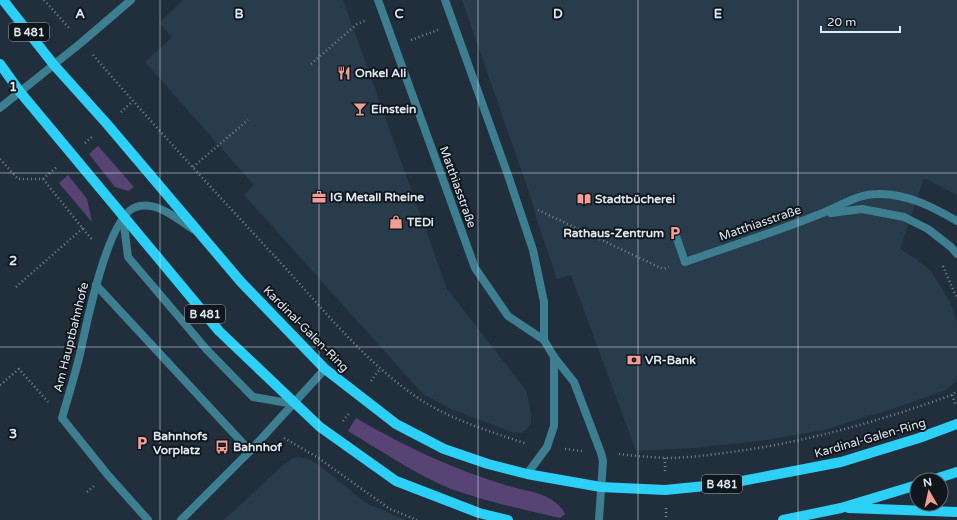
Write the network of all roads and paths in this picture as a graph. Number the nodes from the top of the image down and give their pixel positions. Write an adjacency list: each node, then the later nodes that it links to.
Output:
1 (3, 0): 11 (main road, Kardinal-Galen-Ring / B 481)
2 (44, 0): 8 (path)
3 (131, 0): 8 (street)
4 (378, 0): 6 (street, Matthiasstraße)
5 (446, 0): 7 (street)
6 (383, 15): 9 (street, Matthiasstraße); 12 (path)
7 (454, 24): 9 (path); 22 (street)
8 (82, 42): 11 (street); 14 (path)
9 (395, 45): 32 (street, Matthiasstraße)
10 (0, 64): 13 (main road, B 481)
11 (54, 64): 13 (street); 17 (main road, Kardinal-Galen-Ring / B 481)
12 (311, 64)
13 (20, 92): 15 (street); 18 (main road, B 481)
14 (133, 101): 17 (path); 20 (path)
15 (0, 108)
16 (248, 120): 20 (path)
17 (107, 124): 18 (path); 26 (main road, Kardinal-Galen-Ring / B 481)
18 (72, 154): 21 (path); 24 (main road, B 481)
19 (0, 159): 21 (path)
20 (193, 167): 43 (path)
21 (43, 179): 31 (path)
22 (516, 199): 29 (path); 32 (street)
23 (821, 214): 25 (street, Matthiasstraße); 28 (street, Matthiasstraße); 29 (street, Matthiasstraße)
24 (123, 216): 26 (street); 30 (street, Am Hauptbahnhofe); 38 (main road, B 481); 38 (street)
25 (957, 221)
26 (197, 231): 34 (main road, Kardinal-Galen-Ring / B 481)
27 (675, 233): 29 (street)
28 (957, 254)
29 (685, 262)
30 (96, 285): 40 (street, Am Hauptbahnhofe); 44 (street)
31 (16, 287)
32 (544, 340): 33 (street, Matthiasstraße)
33 (554, 357): 43 (street); 45 (street, Matthiasstraße)
34 (325, 369): 38 (street); 46 (main road, Kardinal-Galen-Ring / B 481)
35 (0, 385): 40 (path)
36 (957, 391): 37 (path)
37 (952, 395): 39 (path); 45 (path)
38 (294, 404): 42 (street); 54 (main road, B 481)
39 (957, 407)
40 (62, 418): 51 (street)
41 (957, 424): 47 (main road, Kardinal-Galen-Ring / B 481)
42 (270, 430): 44 (street); 53 (path)
43 (547, 447): 45 (path); 46 (street)
44 (250, 451): 52 (street)
45 (601, 453): 47 (street, Matthiasstraße)
46 (527, 474): 47 (main road, Kardinal-Galen-Ring / B 481)
47 (601, 487): 55 (street, Matthiasstraße)
48 (909, 487): 49 (main road)
49 (841, 508): 50 (main road); 56 (main road)
50 (957, 512)
51 (148, 520)
52 (181, 520)
53 (418, 520)
54 (508, 520)
55 (599, 520)
56 (783, 520)

